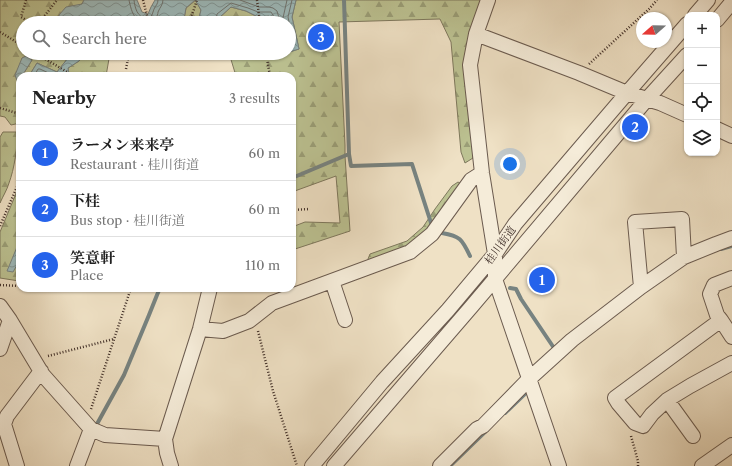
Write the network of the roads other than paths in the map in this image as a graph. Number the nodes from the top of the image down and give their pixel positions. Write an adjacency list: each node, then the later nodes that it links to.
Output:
1 (488, 0): 7 (street)
2 (708, 0): 4 (street)
3 (732, 2): 5 (street)
4 (698, 12)
5 (720, 16)
6 (684, 27): 9 (street, 桂川街道)
7 (476, 34): 9 (street); 14 (street)
8 (684, 58): 10 (street, 桂川街道)
9 (627, 93): 10 (street); 16 (street, 桂川街道)
10 (648, 99): 11 (street); 19 (street, 桂川街道)
11 (684, 114)
12 (720, 130): 13 (street)
13 (732, 136)
14 (482, 173): 16 (street); 20 (street)
15 (732, 238): 17 (street)
16 (495, 254): 19 (street); 41 (street, 桂川街道)
17 (684, 257): 21 (street); 21 (street)
18 (732, 278): 26 (street)
19 (495, 279): 32 (street); 42 (street, 桂川街道)
20 (332, 281): 25 (street); 27 (street)
21 (641, 287): 32 (street)
22 (209, 292): 27 (street)
23 (0, 306): 24 (street)
24 (10, 320): 29 (street); 31 (street)
25 (345, 320)
26 (721, 320): 28 (street); 33 (street)
27 (200, 329): 36 (street)
28 (732, 337)
29 (0, 349)
30 (732, 363): 33 (street)
31 (37, 365): 34 (street); 38 (street)
32 (529, 379): 43 (street); 44 (street)
33 (667, 400): 35 (street)
34 (88, 427): 36 (street); 39 (street)
35 (693, 436)
36 (165, 439): 40 (street)
37 (732, 445): 45 (street)
38 (17, 466)
39 (77, 466)
40 (171, 466)
41 (312, 466)
42 (334, 466)
43 (440, 466)
44 (559, 466)
45 (702, 466)

